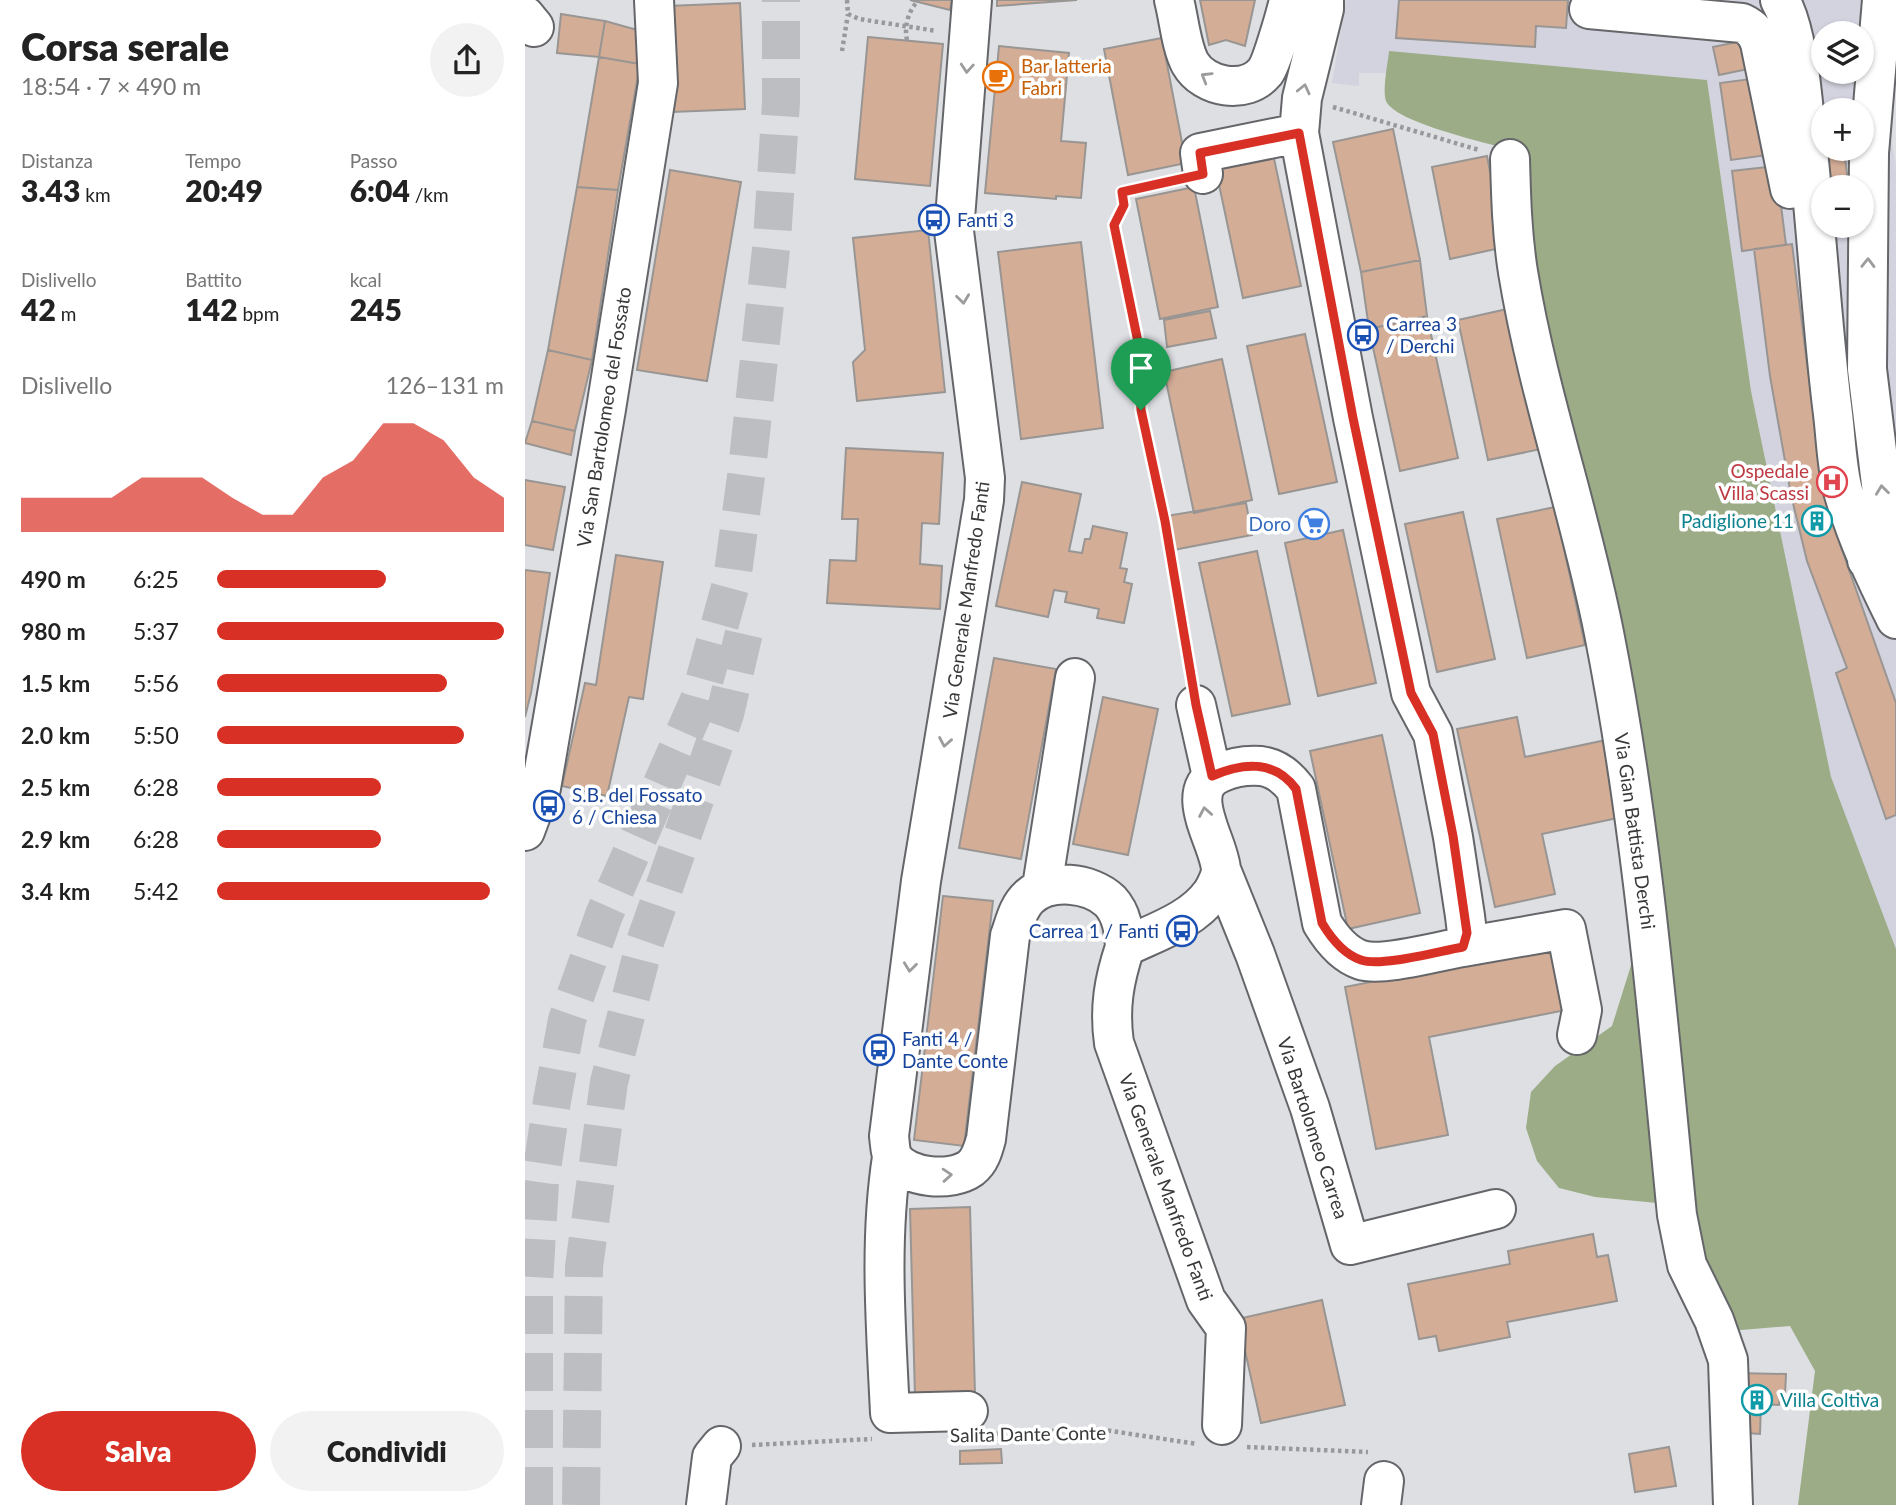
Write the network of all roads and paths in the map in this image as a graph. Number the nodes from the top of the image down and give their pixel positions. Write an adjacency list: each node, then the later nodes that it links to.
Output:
1 (654, 0): 26 (street, Via San Bartolomeo del Fossato)
2 (847, 0): 10 (path)
3 (1174, 0): 4 (street, one-way to 3)
4 (1289, 0)
5 (1324, 0): 15 (street, one-way to 5)
6 (1780, 0): 18 (street)
7 (1882, 0): 21 (street, one-way to 7)
8 (917, 2): 12 (path)
9 (1589, 9): 19 (street)
10 (848, 14): 12 (path); 14 (path)
11 (970, 18): 12 (path); 32 (street, Via Generale Manfredo Fanti, one-way to 32)
12 (906, 26): 13 (path)
13 (907, 40)
14 (842, 51)
15 (1301, 116): 16 (path); 17 (street); 30 (street)
16 (1510, 159): 40 (street, Via Gian Battista Derchi)
17 (1203, 174): 24 (path)
18 (1811, 187)
19 (1811, 223)
20 (1817, 238): 21 (street)
21 (1884, 562): 22 (street)
22 (1896, 619)
23 (1075, 678): 28 (street)
24 (1196, 705): 25 (street)
25 (1212, 776): 27 (street, Via Bartolomeo Carrea, one-way to 25); 30 (street)
26 (525, 831)
27 (1221, 870): 29 (street); 33 (street, Via Bartolomeo Carrea)
28 (1042, 887): 29 (street); 32 (street, one-way to 28)
29 (1125, 947): 36 (street, Via Generale Manfredo Fanti)
30 (1463, 947): 31 (street)
31 (1577, 1035)
32 (892, 1157): 34 (street, Via Generale Manfredo Fanti)
33 (1496, 1209)
34 (978, 1422): 36 (path, Salita Dante Conte)
35 (877, 1439): 37 (path)
36 (1217, 1439): 38 (path, Salita Dante Conte)
37 (721, 1446): 39 (street)
38 (1382, 1493)
39 (706, 1505)
40 (1733, 1505)

